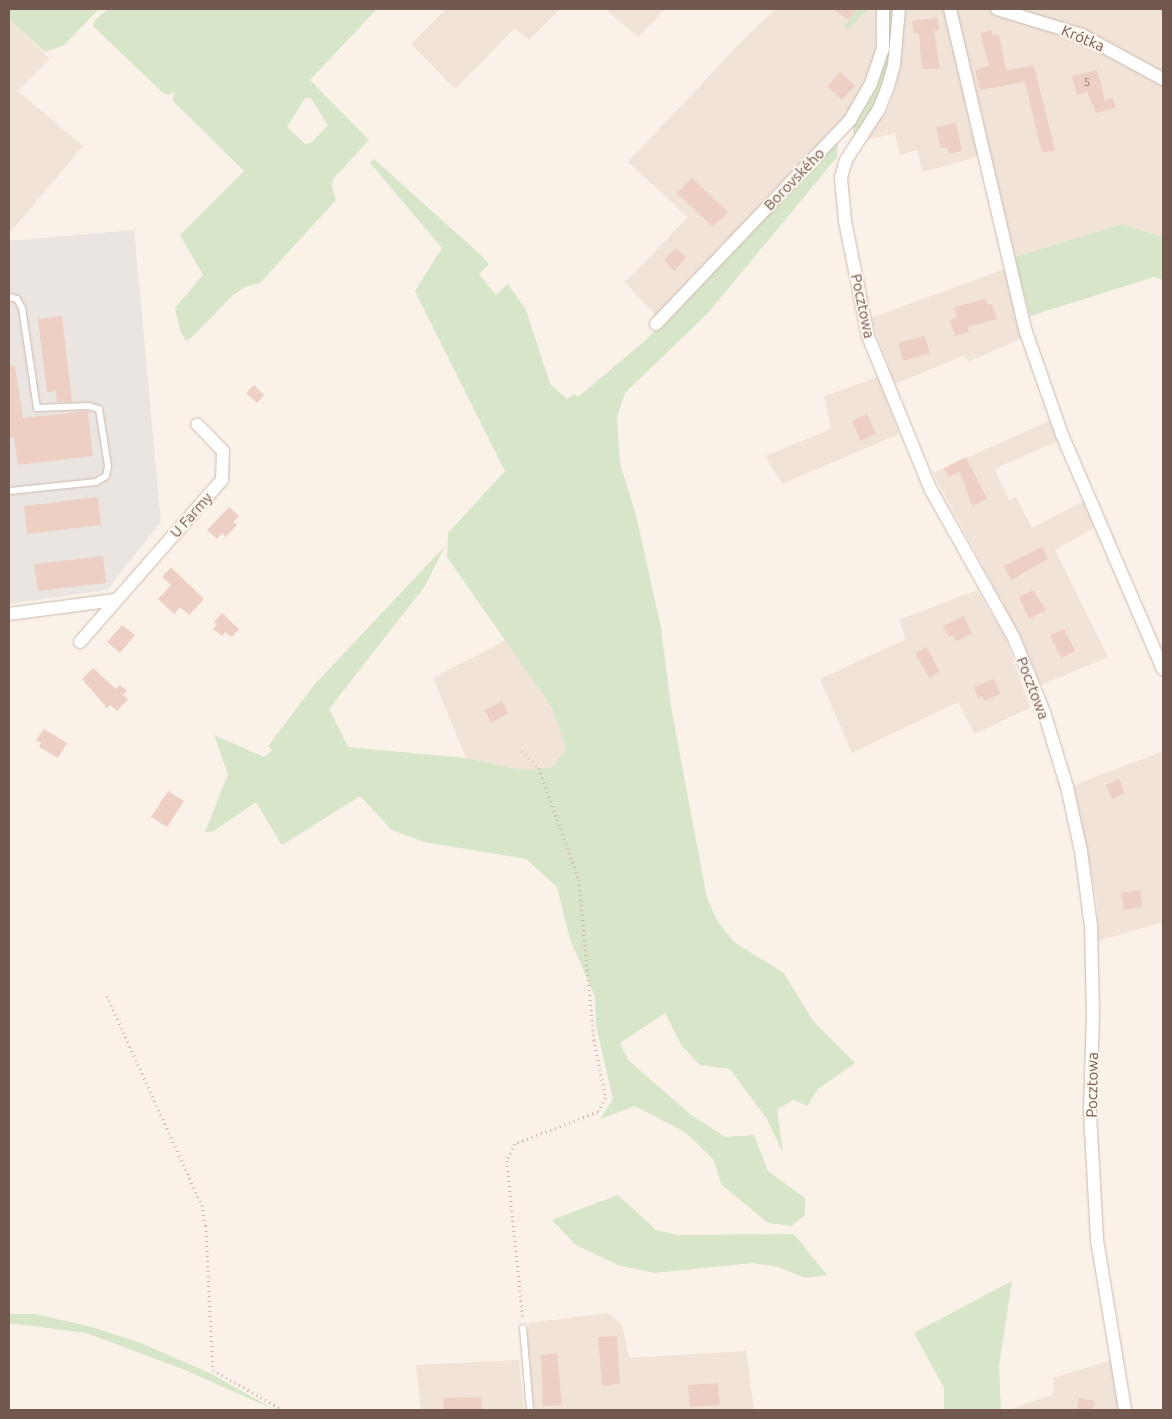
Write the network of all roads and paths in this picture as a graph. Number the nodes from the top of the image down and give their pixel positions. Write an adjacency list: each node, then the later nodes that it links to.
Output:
1 (883, 9): 7 (street, Borovského)
2 (899, 9): 19 (street, Pocztowa)
3 (950, 9): 13 (street)
4 (997, 9): 5 (street, Krótka)
5 (1163, 80)
6 (9, 297): 9 (lane)
7 (656, 324)
8 (197, 424): 10 (street, U Farmy)
9 (9, 491)
10 (115, 600): 11 (street); 12 (street, U Farmy)
11 (9, 614)
12 (80, 642)
13 (1163, 669)
14 (522, 751): 16 (path)
15 (107, 996): 17 (path)
16 (523, 1328): 18 (lane)
17 (282, 1410)
18 (530, 1410)
19 (1125, 1410)

